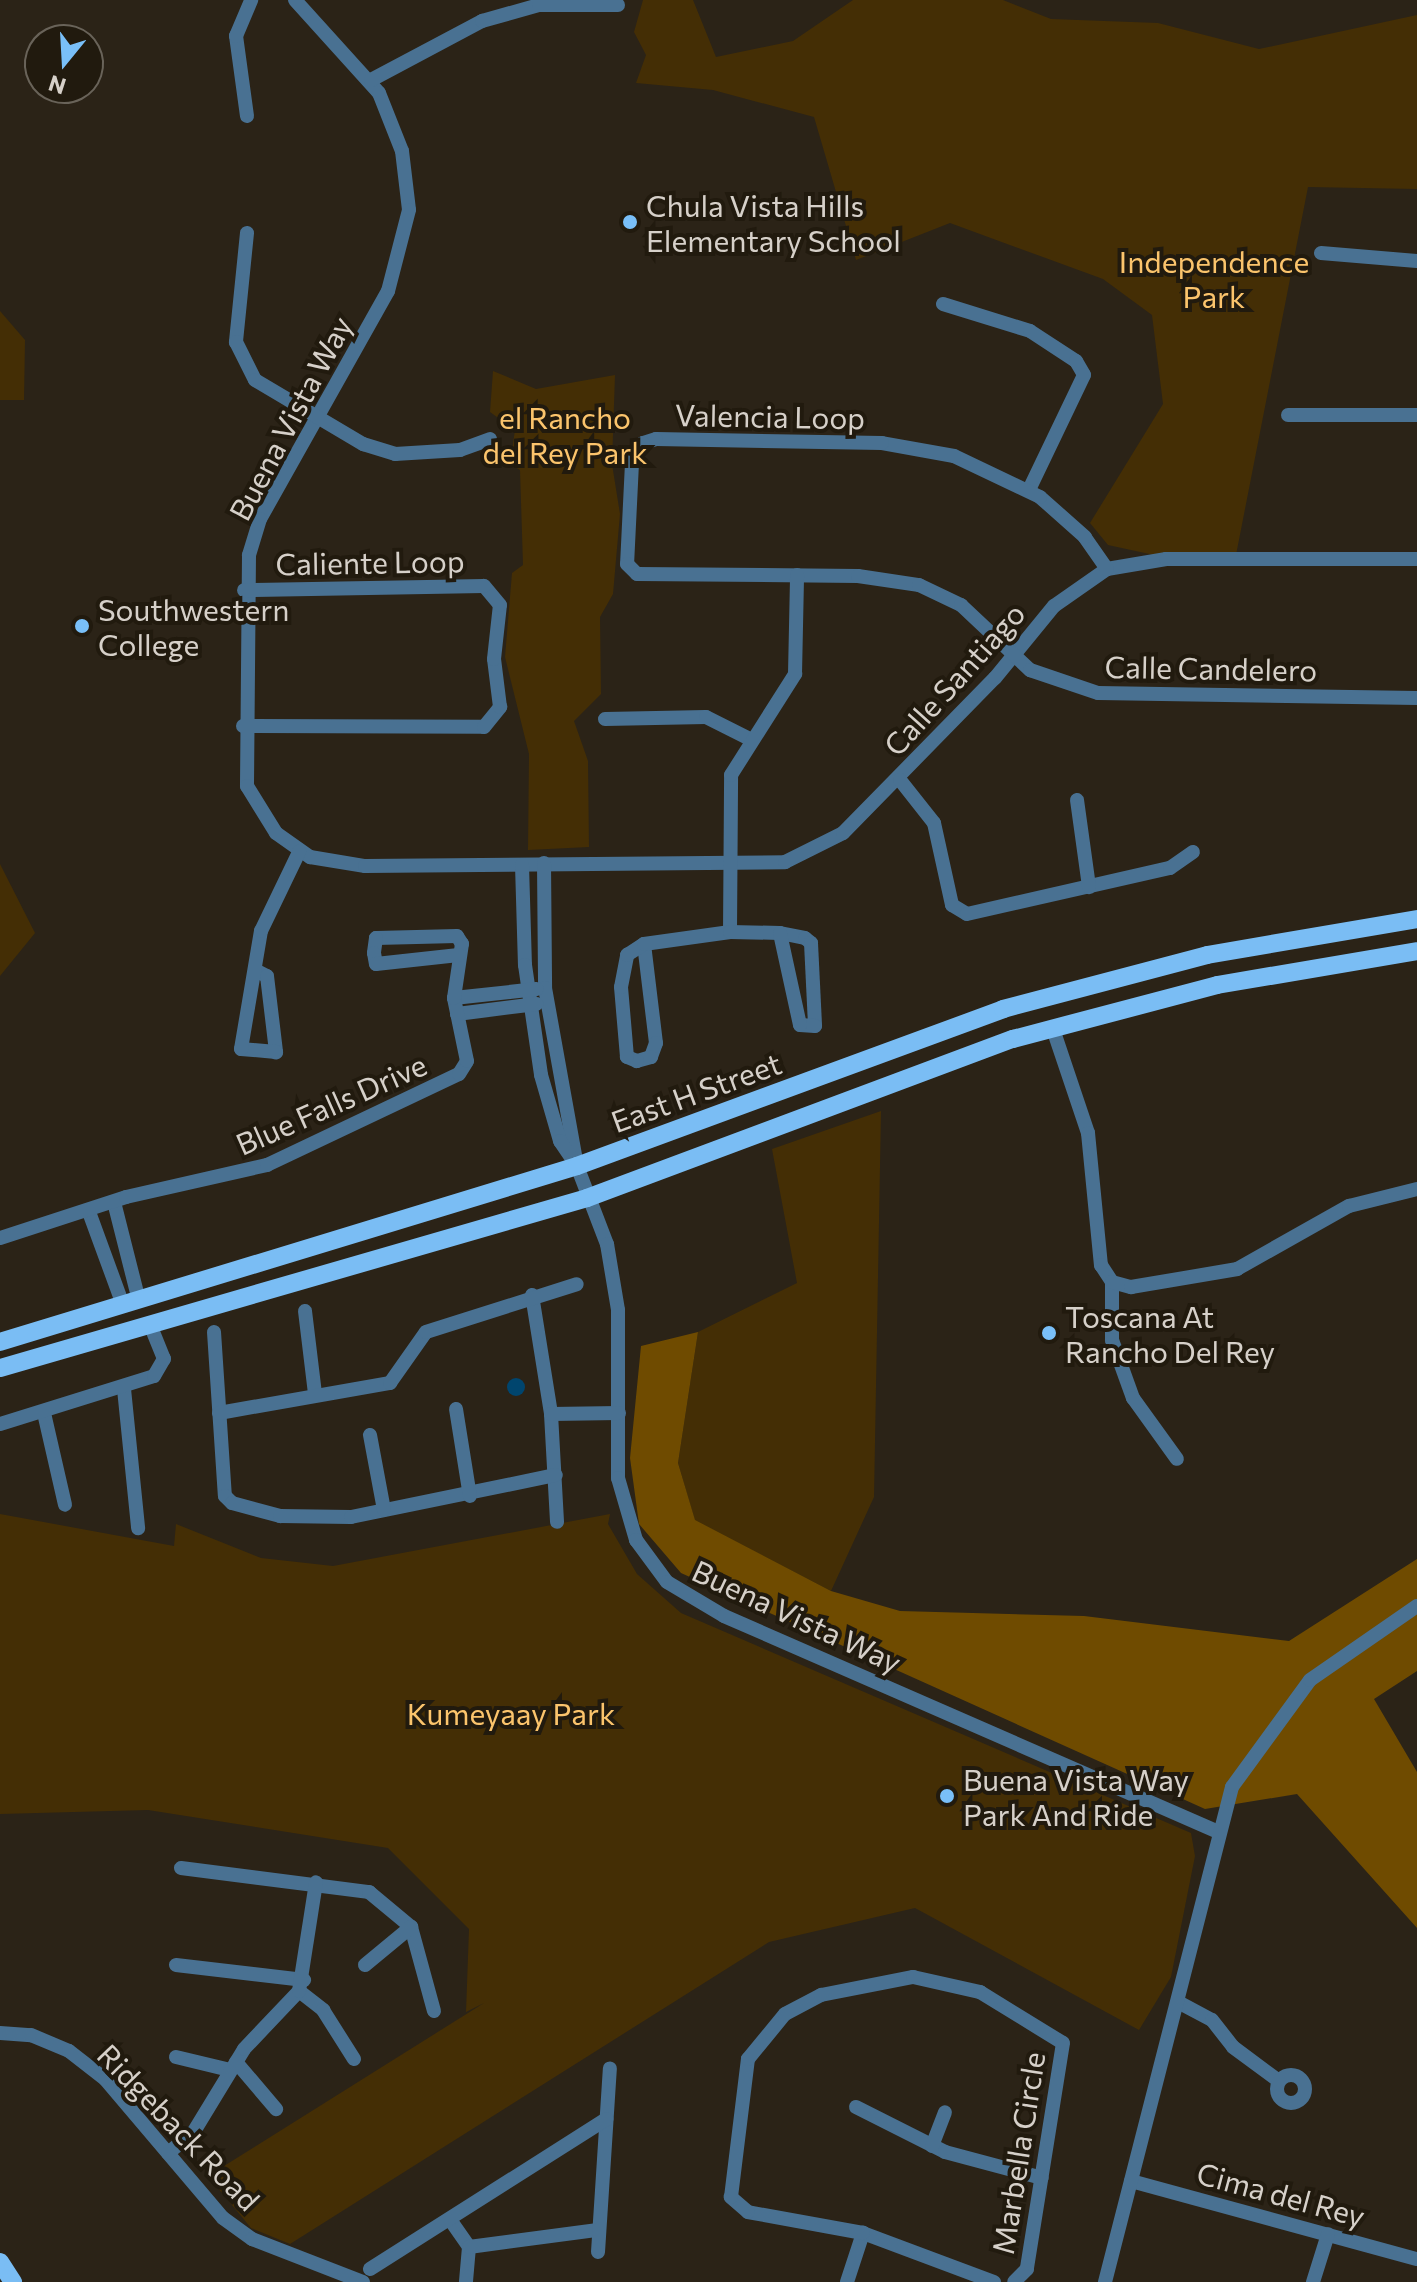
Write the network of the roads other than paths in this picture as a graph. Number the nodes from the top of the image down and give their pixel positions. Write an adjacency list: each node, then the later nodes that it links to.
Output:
1 (251, 0): 5 (street)
2 (295, 0): 4 (street, Buena Vista Way)
3 (618, 5): 4 (street)
4 (371, 80): 12 (street, Buena Vista Way)
5 (247, 116)
6 (247, 233): 12 (street)
7 (1321, 253): 8 (street)
8 (1417, 261)
9 (943, 304): 14 (street)
10 (1288, 415): 11 (street)
11 (1417, 415)
12 (317, 420): 13 (street); 18 (street, Buena Vista Way)
13 (490, 439)
14 (1029, 490): 16 (street, Valencia Loop); 17 (street, Valencia Loop)
15 (1417, 559): 16 (street, Calle Santiago)
16 (1107, 569): 19 (street, Calle Santiago)
17 (797, 575): 19 (street, Valencia Loop); 23 (street)
18 (244, 590): 22 (street, Buena Vista Way); 22 (street, Caliente Loop)
19 (1012, 656): 20 (street, Calle Candelero); 24 (street, Calle Santiago)
20 (1417, 698)
21 (605, 719): 23 (street)
22 (243, 726): 26 (street, Buena Vista Way)
23 (750, 739): 28 (street)
24 (900, 780): 28 (street, Calle Santiago); 31 (street)
25 (1077, 800): 31 (street)
26 (299, 852): 30 (street, Buena Vista Way); 38 (street)
27 (1193, 852): 31 (street)
28 (727, 862): 29 (street, Calle Santiago); 33 (street)
29 (544, 863): 30 (street, Buena Vista Way); 39 (street, Buena Vista Way)
30 (522, 865): 41 (street, Buena Vista Way)
31 (1089, 887)
32 (1417, 919): 44 (main road, East H Street)
33 (730, 932): 34 (street); 35 (street)
34 (780, 933): 34 (street)
35 (644, 944): 35 (street)
36 (1417, 951): 43 (main road, East H Street)
37 (459, 955): 37 (street); 40 (street, Blue Falls Drive)
38 (255, 970): 38 (street)
39 (546, 996): 41 (street); 44 (street, Buena Vista Way)
40 (454, 998): 41 (street); 42 (street, Blue Falls Drive)
41 (529, 998): 42 (street); 44 (street, Buena Vista Way)
42 (457, 1014): 47 (street, Blue Falls Drive)
43 (1053, 1029): 46 (main road, East H Street); 50 (street)
44 (577, 1166): 46 (street, Buena Vista Way); 53 (main road, East H Street)
45 (1417, 1189): 50 (street)
46 (587, 1198): 55 (main road, East H Street); 64 (street, Buena Vista Way)
47 (114, 1202): 48 (street, Blue Falls Drive); 53 (street)
48 (89, 1212): 49 (street, Blue Falls Drive); 53 (street)
49 (0, 1238)
50 (1112, 1282): 68 (street)
51 (577, 1284): 52 (street)
52 (532, 1295): 60 (street); 65 (street)
53 (130, 1300): 57 (main road, East H Street)
54 (305, 1311): 60 (street)
55 (151, 1326): 58 (main road, East H Street); 59 (street)
56 (214, 1332): 63 (street)
57 (0, 1342)
58 (0, 1368)
59 (124, 1389): 62 (street); 74 (street)
60 (315, 1394): 63 (street)
61 (456, 1409): 70 (street)
62 (44, 1413): 66 (street); 71 (street)
63 (219, 1413): 72 (street)
64 (619, 1413): 65 (street); 76 (street, Buena Vista Way)
65 (551, 1414): 69 (street)
66 (0, 1424)
67 (370, 1435): 72 (street)
68 (1177, 1459)
69 (556, 1475): 70 (street); 73 (street)
70 (470, 1496): 72 (street)
71 (65, 1505)
72 (384, 1510)
73 (557, 1522)
74 (138, 1528)
75 (1417, 1606): 76 (street)
76 (1216, 1831): 83 (street)
77 (181, 1868): 78 (street)
78 (316, 1882): 79 (street); 82 (street)
79 (411, 1927): 81 (street); 84 (street)
80 (176, 1965): 82 (street)
81 (365, 1965)
82 (302, 1985): 87 (street); 88 (street)
83 (1178, 2002): 90 (street); 98 (street)
84 (434, 2011)
85 (0, 2033): 96 (street, Ridgeback Road)
86 (176, 2057): 88 (street)
87 (354, 2059)
88 (233, 2066): 92 (street); 96 (street)
89 (610, 2068): 94 (street)
90 (1279, 2081)
91 (856, 2107): 95 (street)
92 (276, 2109)
93 (945, 2112): 95 (street)
94 (606, 2119): 99 (street); 100 (street)
95 (932, 2146): 97 (street)
96 (168, 2153): 107 (street, Ridgeback Road)
97 (1042, 2178): 101 (street, Marbella Circle); 112 (street, Marbella Circle)
98 (1131, 2181): 102 (street, Cima del Rey); 113 (street)
99 (451, 2221): 103 (street); 107 (street)
100 (596, 2230): 103 (street); 104 (street)
101 (863, 2233): 110 (street); 111 (street, Marbella Circle)
102 (1328, 2234): 105 (street, Cima del Rey); 114 (street)
103 (469, 2247): 109 (street)
104 (598, 2252)
105 (1417, 2259)
106 (0, 2262): 108 (main road)
107 (366, 2276)
108 (13, 2282)
109 (466, 2282)
110 (847, 2282)
111 (994, 2282)
112 (1014, 2282)
113 (1105, 2282)
114 (1313, 2282)

